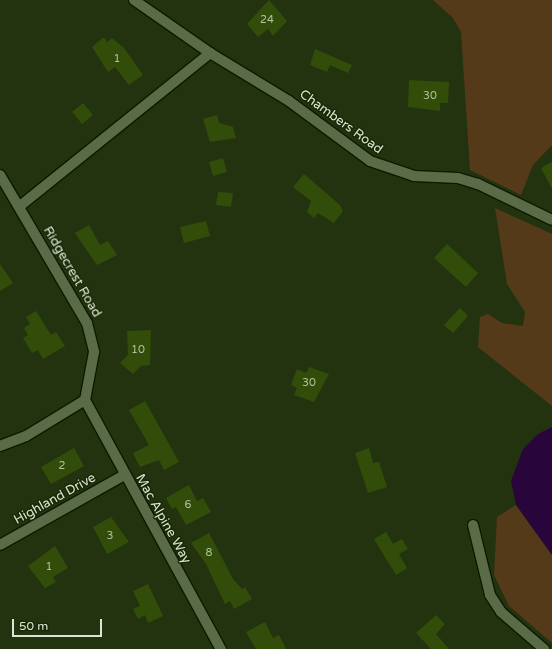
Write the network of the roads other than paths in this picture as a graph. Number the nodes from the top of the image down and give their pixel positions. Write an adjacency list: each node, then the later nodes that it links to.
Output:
1 (134, 0): 2 (street, Chambers Road)
2 (210, 53): 4 (street); 5 (street, Chambers Road)
3 (0, 175): 4 (street, Ridgecrest Road)
4 (20, 206): 6 (street, Ridgecrest Road)
5 (552, 220)
6 (85, 400): 7 (street); 8 (street, Mac Alpine Way)
7 (0, 446)
8 (124, 475): 10 (street, Highland Drive); 11 (street, Mac Alpine Way)
9 (473, 525): 12 (street)
10 (0, 545)
11 (221, 649)
12 (544, 649)

